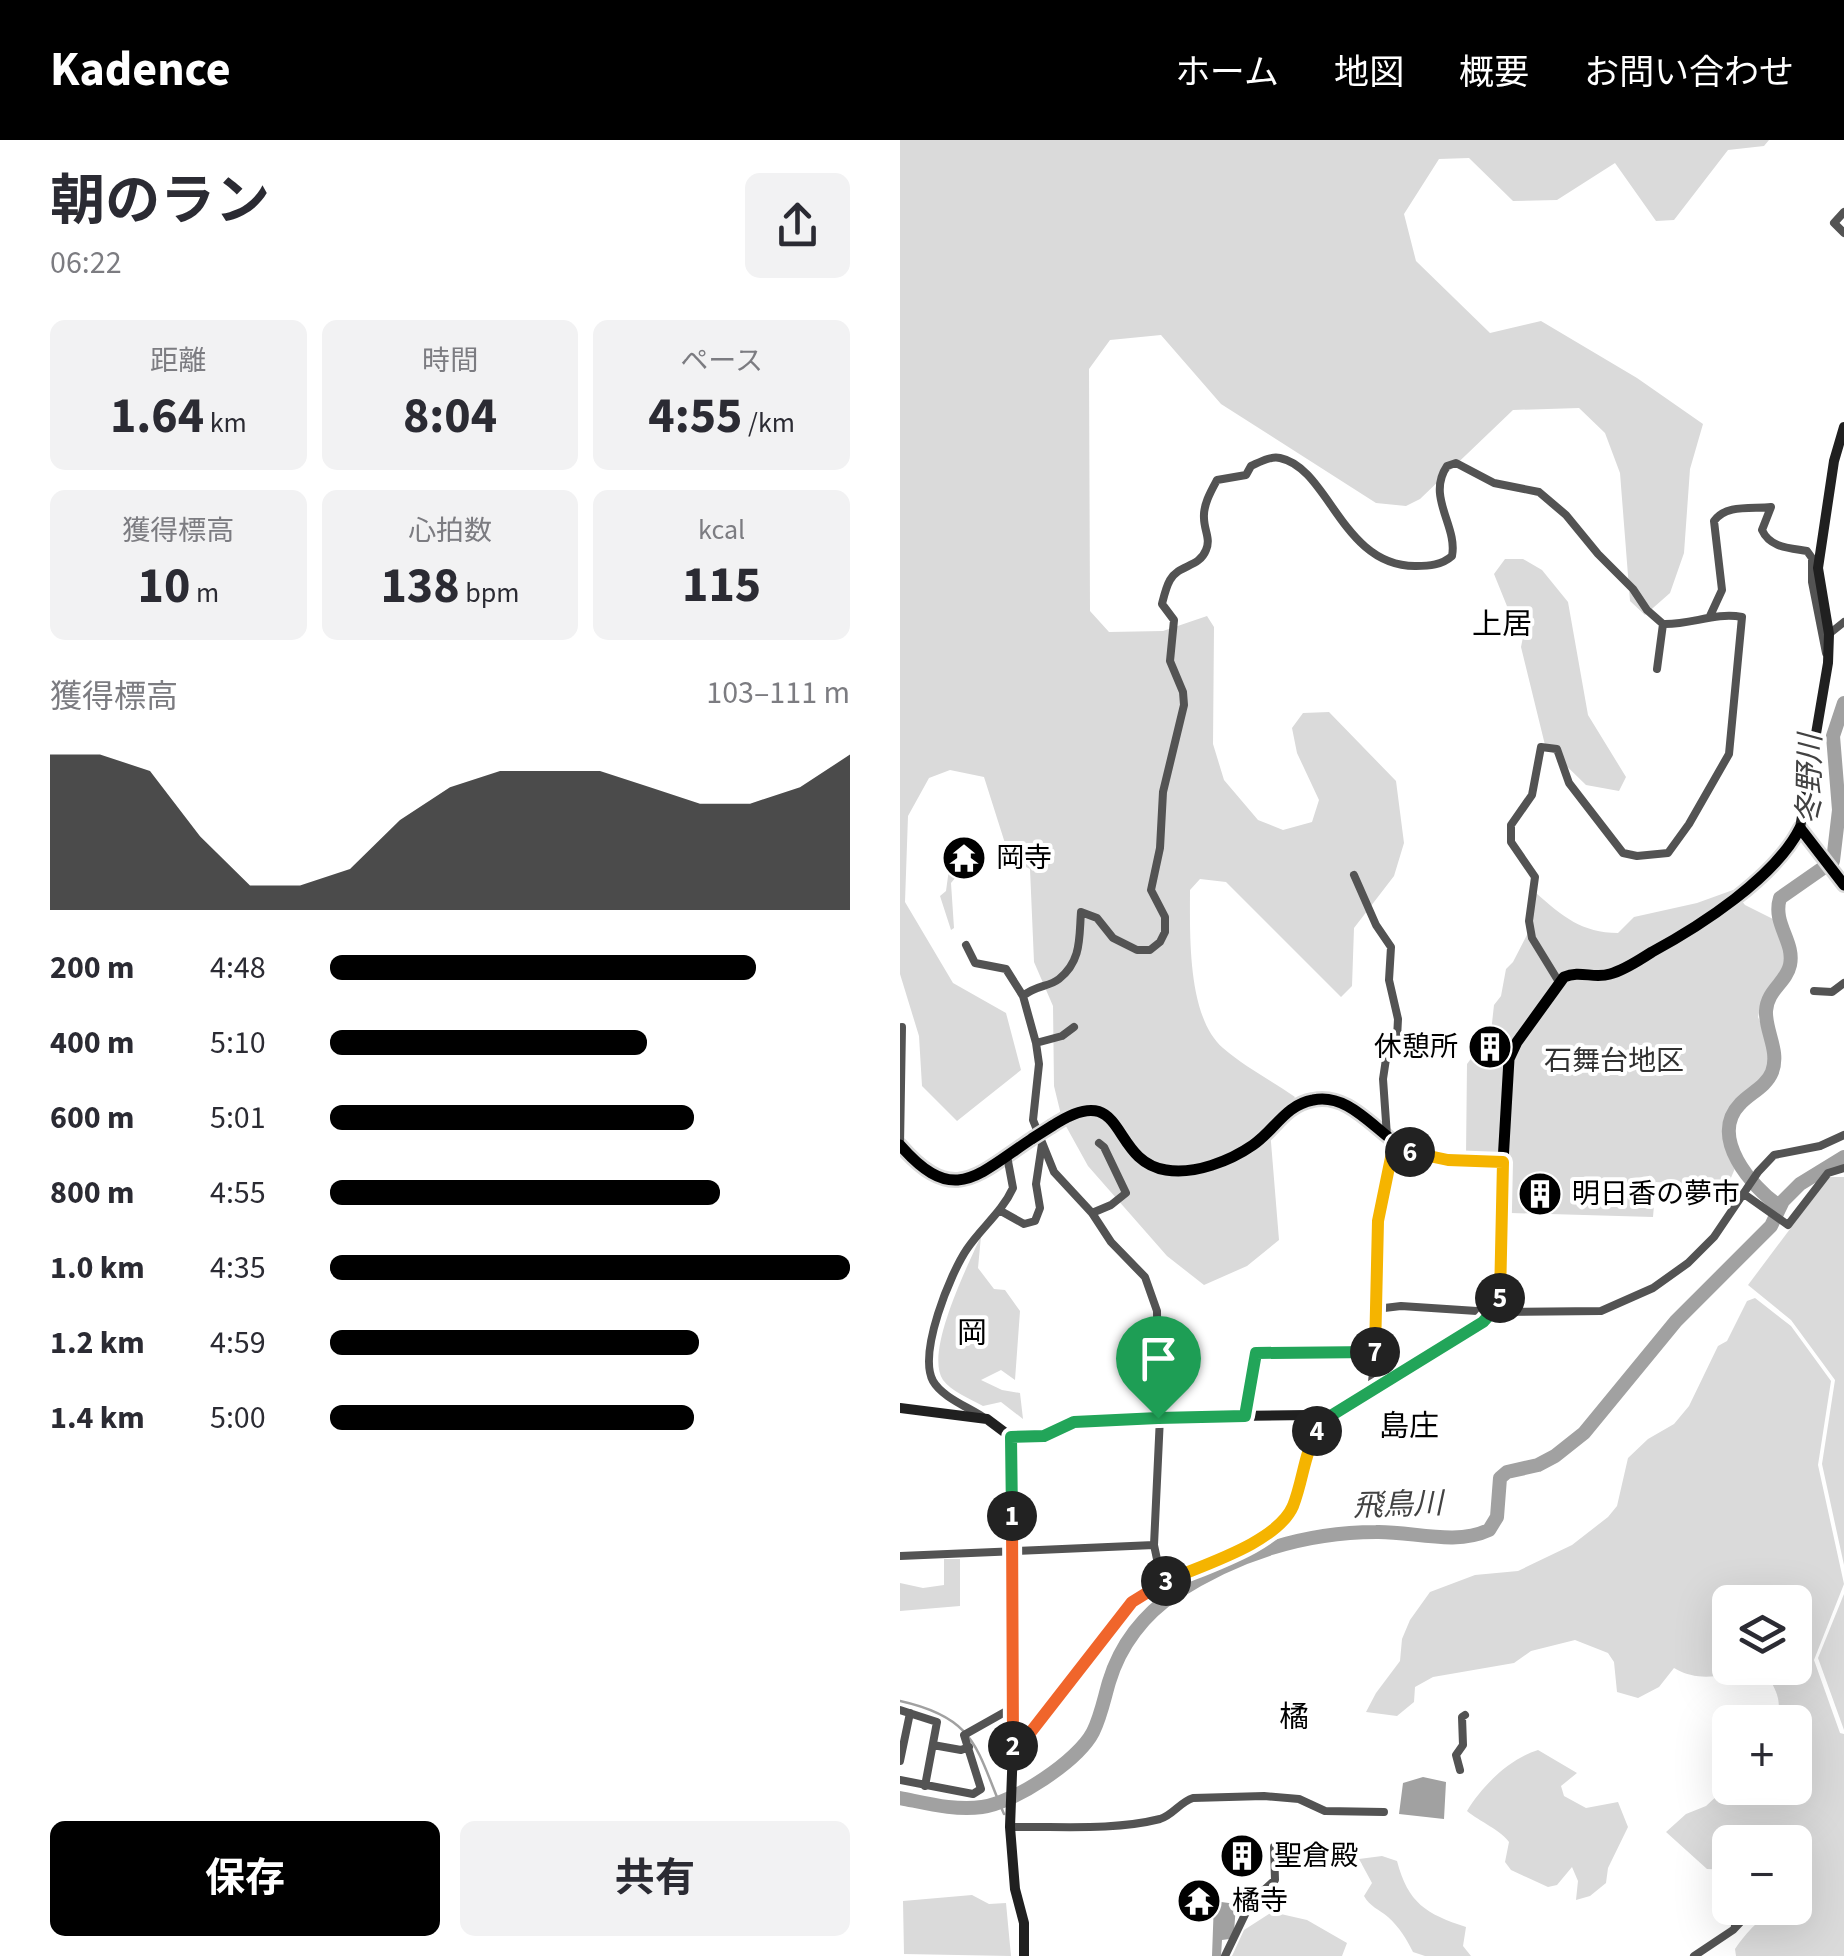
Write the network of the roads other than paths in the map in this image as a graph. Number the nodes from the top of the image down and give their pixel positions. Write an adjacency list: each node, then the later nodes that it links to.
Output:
1 (1844, 212): 2 (street)
2 (1844, 233)
3 (1844, 427): 7 (main road)
4 (1710, 616): 6 (street); 8 (street); 14 (street)
5 (1844, 622): 7 (street)
6 (1663, 624): 9 (street); 17 (street)
7 (1830, 634): 8 (main road)
8 (1828, 663): 10 (main road)
9 (1657, 669)
10 (1800, 828): 12 (main road); 14 (main road)
11 (1354, 875): 22 (street)
12 (1840, 880)
13 (966, 946): 17 (street)
14 (1559, 982): 27 (main road)
15 (1844, 984): 16 (street)
16 (1814, 991)
17 (1023, 996): 20 (street)
18 (902, 1027): 25 (street)
19 (1074, 1027): 20 (street)
20 (1036, 1043): 23 (street)
21 (1844, 1135): 29 (street)
22 (1391, 1139): 23 (main road, bridge); 27 (main road); 32 (street)
23 (1038, 1141): 26 (main road); 30 (street); 31 (street)
24 (1099, 1143): 31 (street)
25 (900, 1145): 26 (main road)
26 (1007, 1155): 30 (street)
27 (1503, 1162): 33 (main road)
28 (1844, 1168): 29 (street)
29 (1744, 1194): 33 (street)
30 (1000, 1210): 39 (street)
31 (1092, 1212): 38 (street)
32 (1376, 1310): 33 (street); 34 (street)
33 (1492, 1312): 35 (main road)
34 (1375, 1354): 35 (street); 37 (street)
35 (1371, 1392): 40 (main road)
36 (900, 1408): 39 (main road)
37 (1245, 1416): 38 (main road); 40 (main road)
38 (1159, 1418): 41 (street); 42 (street)
39 (987, 1419): 41 (main road)
40 (1324, 1420): 45 (main road)
41 (1011, 1437): 43 (main road)
42 (1154, 1544): 43 (street); 45 (street)
43 (1012, 1552): 44 (street); 46 (main road)
44 (900, 1556)
45 (1162, 1583): 50 (main road)
46 (1012, 1708): 50 (main road); 51 (street)
47 (905, 1711): 49 (street); 52 (street)
48 (1466, 1715): 53 (street)
49 (933, 1745): 51 (street); 55 (street)
50 (1013, 1747): 57 (main road)
51 (969, 1748): 55 (street)
52 (900, 1760)
53 (1460, 1770)
54 (900, 1780): 55 (street)
55 (925, 1786)
56 (1384, 1812): 57 (street)
57 (1010, 1827): 60 (main road)
58 (1274, 1848): 61 (street)
59 (1736, 1925): 62 (street)
60 (1024, 1956)
61 (1225, 1956)
62 (1694, 1956)

